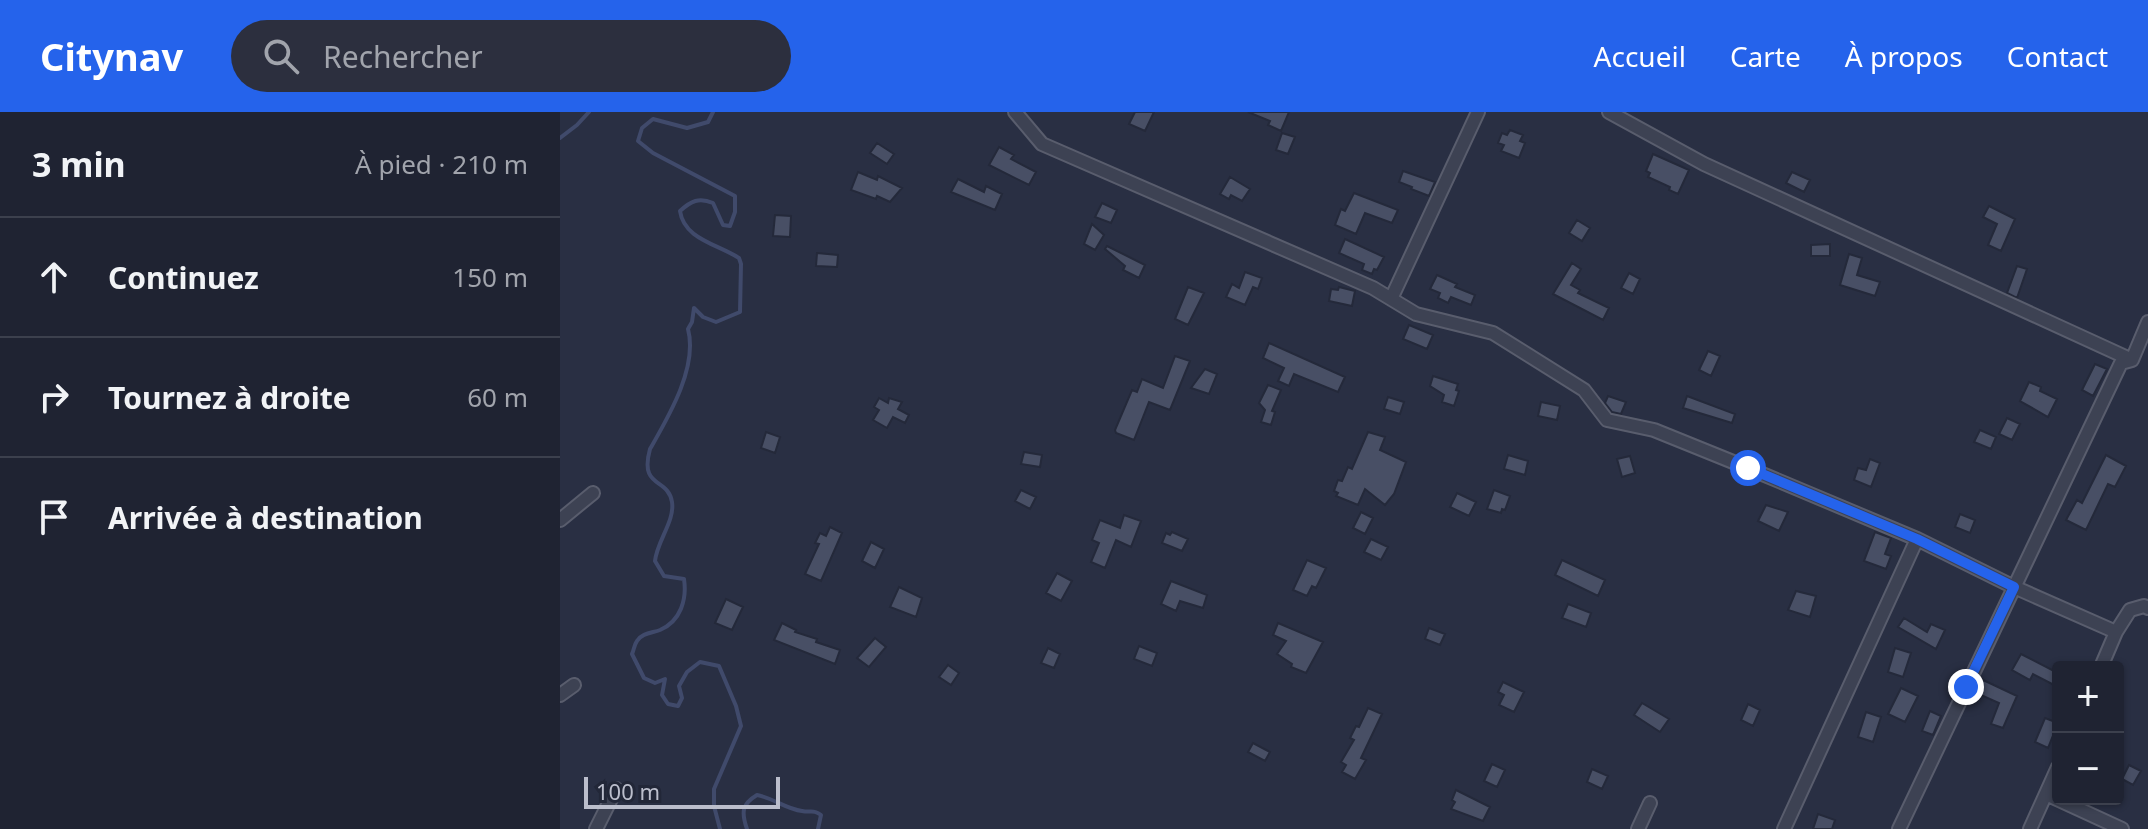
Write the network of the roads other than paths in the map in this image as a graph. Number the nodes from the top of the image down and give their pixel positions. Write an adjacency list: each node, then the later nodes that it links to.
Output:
1 (1015, 112): 4 (street)
2 (1478, 112): 4 (street)
3 (1609, 112): 6 (street)
4 (1391, 299): 9 (street)
5 (2148, 322): 6 (street)
6 (2132, 360): 10 (street)
7 (593, 493): 8 (street)
8 (560, 520)
9 (1917, 539): 10 (street); 22 (street)
10 (2014, 587): 12 (street); 23 (street)
11 (2148, 608): 12 (street)
12 (2116, 632): 13 (street)
13 (2104, 661)
14 (574, 685): 15 (street)
15 (560, 695)
16 (2052, 780): 18 (street)
17 (616, 789): 20 (street)
18 (2046, 794): 24 (street); 25 (street)
19 (1650, 803): 21 (street)
20 (596, 829)
21 (1638, 829)
22 (1784, 829)
23 (1899, 829)
24 (2030, 829)
25 (2122, 829)

